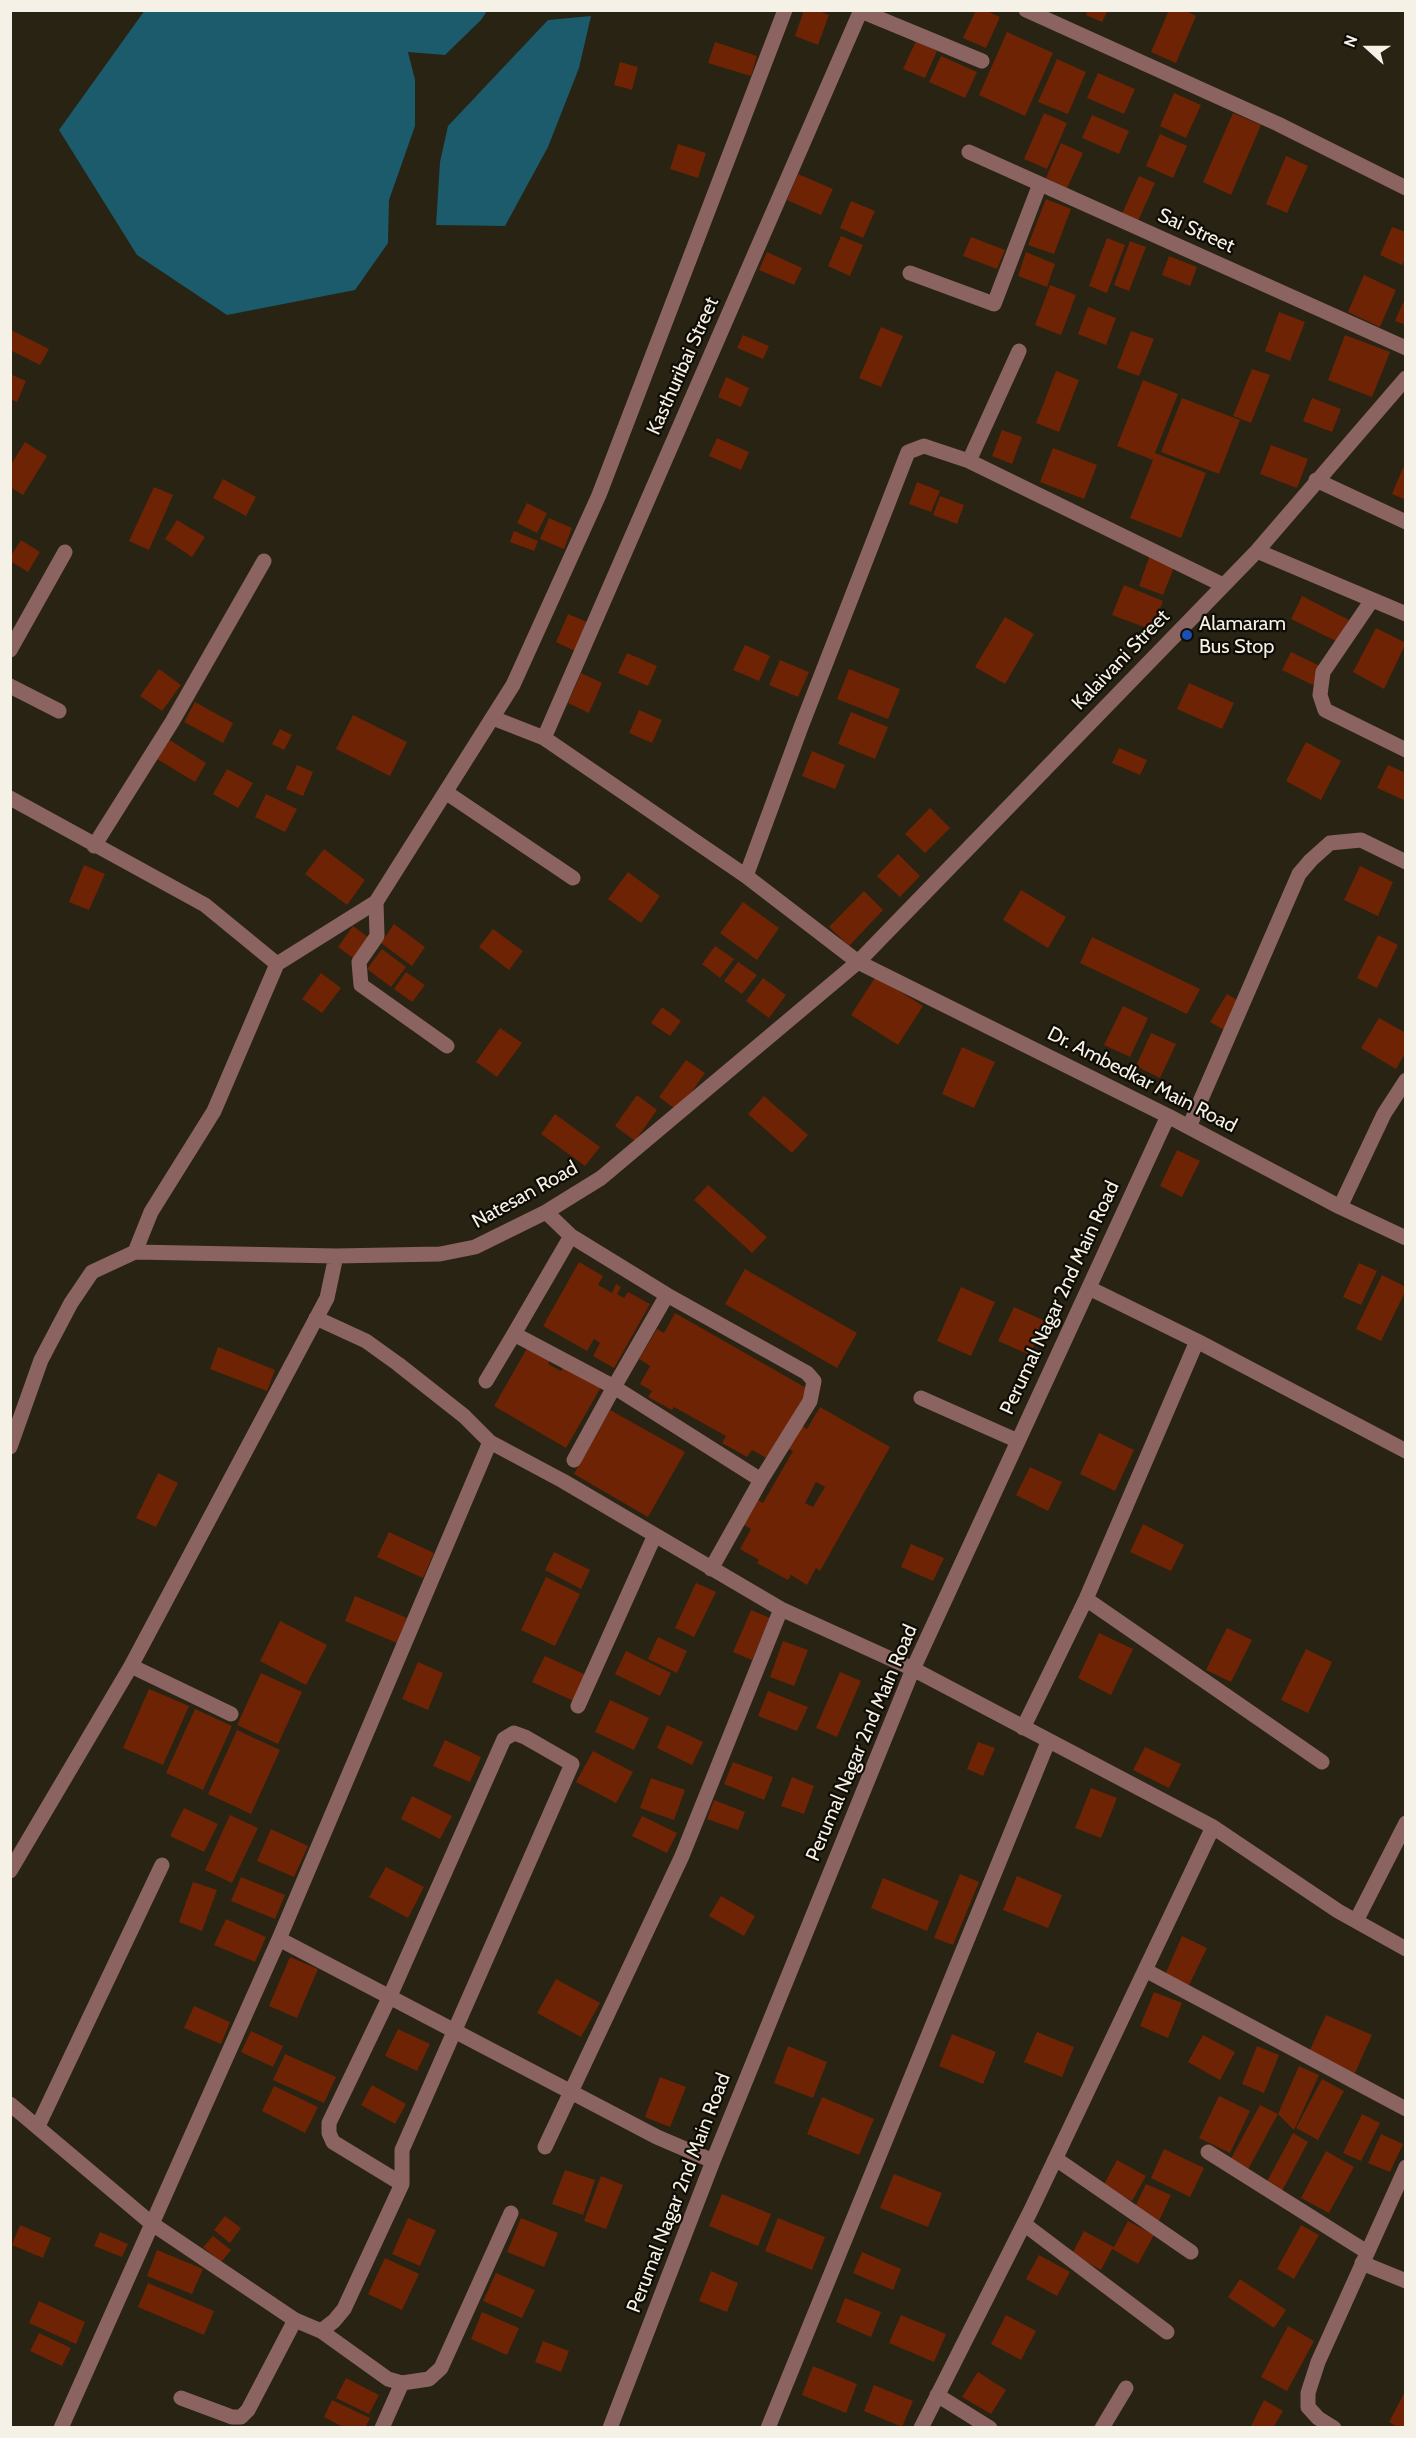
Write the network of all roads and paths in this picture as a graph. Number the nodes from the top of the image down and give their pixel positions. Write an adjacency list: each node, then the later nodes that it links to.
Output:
1 (785, 10): 24 (street)
2 (1026, 10): 7 (street)
3 (861, 11): 4 (street); 25 (street, Kasthuribai Street)
4 (982, 61)
5 (969, 152): 6 (street, Sai Street)
6 (1040, 184): 8 (street); 9 (street, Sai Street)
7 (1406, 188)
8 (910, 273)
9 (1406, 348)
10 (1019, 351): 12 (street)
11 (1406, 378): 13 (street, Kalaivani Street)
12 (969, 461): 18 (street); 31 (street)
13 (1316, 480): 14 (street); 15 (street, Kalaivani Street)
14 (1406, 522)
15 (1257, 551): 18 (street, Kalaivani Street); 19 (street)
16 (65, 552): 21 (street)
17 (264, 561): 29 (street)
18 (1223, 585): 34 (street, Kalaivani Street)
19 (1372, 600): 20 (street); 26 (street)
20 (1406, 614)
21 (10, 650)
22 (10, 686): 23 (street)
23 (59, 711)
24 (493, 718): 25 (street, Dr. Ambedkar Main Road); 27 (street)
25 (544, 738): 31 (street, Dr. Ambedkar Main Road)
26 (1406, 750)
27 (447, 793): 32 (street); 33 (street)
28 (10, 798): 29 (street)
29 (94, 846): 35 (street)
30 (1406, 862): 39 (street)
31 (746, 876): 34 (street, Dr. Ambedkar Main Road)
32 (573, 878)
33 (376, 902): 35 (street); 36 (street)
34 (858, 962): 38 (street, Dr. Ambedkar Main Road); 41 (street, Natesan Road)
35 (277, 964): 44 (street)
36 (447, 1046)
37 (1406, 1080): 40 (street)
38 (1168, 1116): 39 (street, Dr. Ambedkar Main Road); 46 (street, Perumal Nagar 2nd Main Road)
39 (1189, 1127): 40 (street, Dr. Ambedkar Main Road)
40 (1340, 1207): 43 (street, Dr. Ambedkar Main Road)
41 (546, 1212): 42 (street); 45 (street, Natesan Road)
42 (571, 1236): 47 (street); 49 (street)
43 (1406, 1238)
44 (135, 1252): 45 (street, Natesan Road); 54 (street)
45 (336, 1256): 48 (street)
46 (1089, 1288): 50 (street); 56 (street, Perumal Nagar 2nd Main Road)
47 (667, 1295): 52 (street); 60 (street)
48 (316, 1318): 55 (street); 65 (street)
49 (514, 1334): 51 (street); 52 (street)
50 (1197, 1341): 58 (street); 63 (street)
51 (486, 1381)
52 (614, 1387): 59 (street); 60 (street)
53 (921, 1398): 56 (street)
54 (15, 1423): 57 (street)
55 (490, 1442): 61 (street); 77 (street)
56 (1018, 1442): 66 (street, Perumal Nagar 2nd Main Road)
57 (10, 1447)
58 (1406, 1451)
59 (574, 1460)
60 (761, 1480): 62 (street)
61 (654, 1537): 62 (street); 67 (street)
62 (711, 1569): 64 (street)
63 (1086, 1599): 69 (street); 71 (street)
64 (781, 1609): 66 (street); 82 (street)
65 (131, 1666): 68 (street); 75 (street)
66 (913, 1669): 69 (street); 89 (street, Perumal Nagar 2nd Main Road)
67 (578, 1706)
68 (231, 1714)
69 (1023, 1728): 70 (street)
70 (1048, 1742): 73 (street); 108 (street)
71 (1322, 1762)
72 (1406, 1823): 76 (street)
73 (1213, 1827): 76 (street); 79 (street)
74 (162, 1865): 85 (street)
75 (10, 1871)
76 (1356, 1921): 78 (street)
77 (279, 1939): 80 (street); 93 (street)
78 (1406, 1949)
79 (1145, 1970): 84 (street); 88 (street)
80 (390, 1996): 81 (street); 81 (street); 91 (street)
81 (454, 2029): 82 (street); 91 (street)
82 (572, 2091): 86 (street); 89 (street)
83 (10, 2104): 85 (street)
84 (1406, 2109)
85 (38, 2126): 93 (street)
86 (545, 2147)
87 (1208, 2152): 96 (street)
88 (1056, 2159): 94 (street); 95 (street)
89 (713, 2161): 107 (street, Perumal Nagar 2nd Main Road)
90 (1406, 2167): 96 (street)
91 (402, 2184): 99 (street)
92 (511, 2212): 101 (street)
93 (152, 2223): 98 (street); 105 (street)
94 (1024, 2224): 100 (street); 103 (street)
95 (1191, 2252)
96 (1365, 2257): 97 (street); 112 (street)
97 (1406, 2281)
98 (295, 2320): 99 (street); 104 (street)
99 (321, 2331): 101 (street)
100 (1167, 2332)
101 (402, 2383): 106 (street)
102 (1126, 2388): 111 (street)
103 (937, 2395): 109 (street); 110 (street)
104 (181, 2398)
105 (61, 2427)
106 (382, 2427)
107 (610, 2427)
108 (768, 2427)
109 (921, 2427)
110 (990, 2427)
111 (1101, 2427)
112 (1334, 2427)

